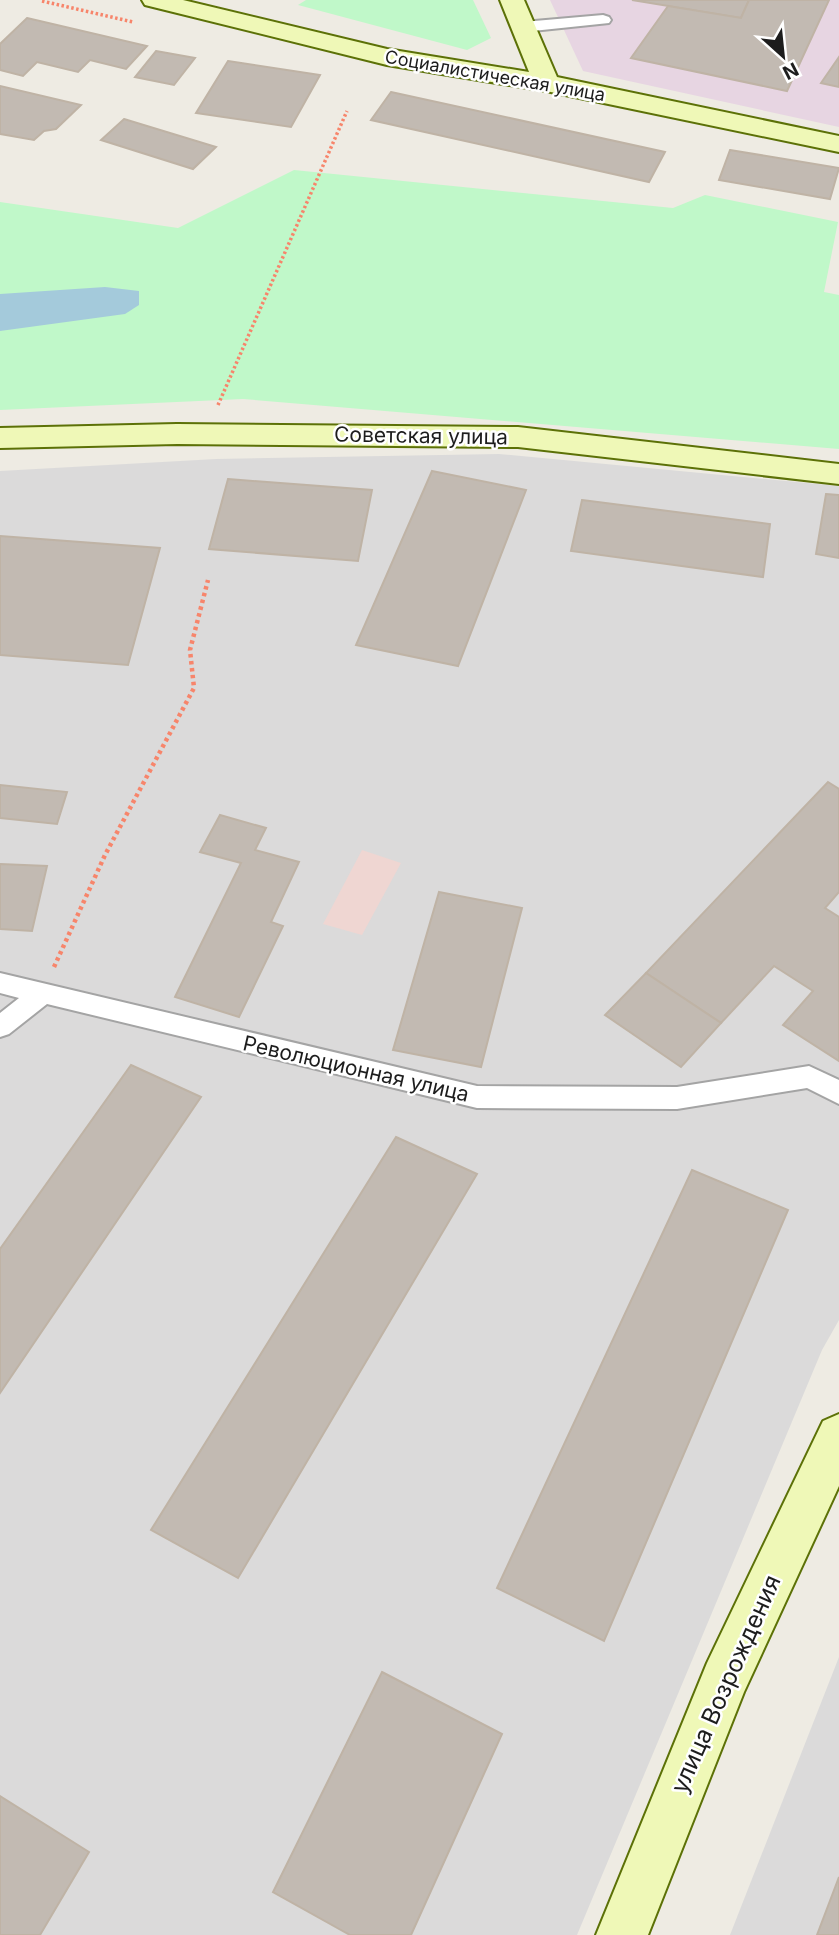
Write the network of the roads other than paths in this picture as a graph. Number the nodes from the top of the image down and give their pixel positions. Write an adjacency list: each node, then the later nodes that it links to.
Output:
1 (154, 0): 5 (main road, Социалистическая улица)
2 (512, 0): 4 (main road)
3 (603, 20): 4 (lane)
4 (523, 27): 5 (main road)
5 (546, 83): 6 (main road, Социалистическая улица)
6 (839, 144)
7 (0, 438): 8 (main road, Советская улица)
8 (839, 474)
9 (0, 983): 10 (lane, Революционная улица)
10 (42, 994): 11 (lane); 12 (lane, Революционная улица)
11 (0, 1027)
12 (839, 1093)
13 (839, 1436): 14 (main road, улица Возрождения)
14 (622, 1935)

